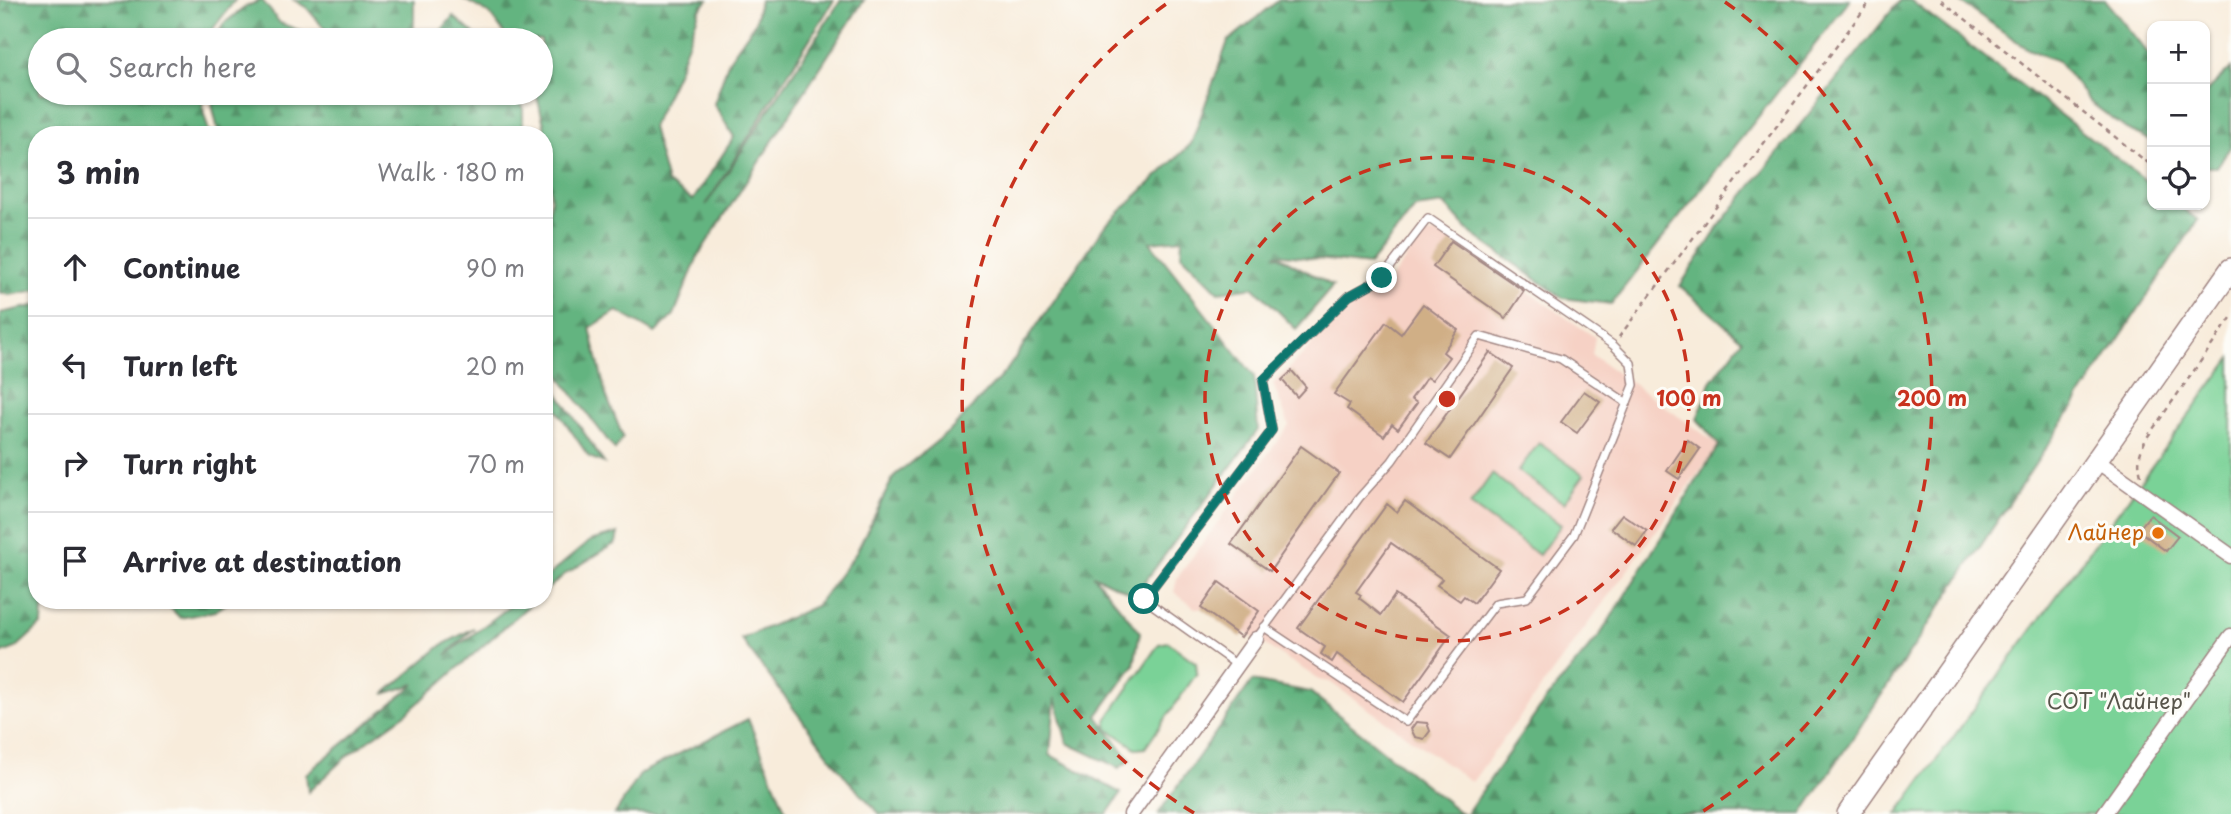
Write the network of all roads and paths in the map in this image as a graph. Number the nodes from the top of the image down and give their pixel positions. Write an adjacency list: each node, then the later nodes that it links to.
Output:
1 (1871, 0): 6 (path)
2 (1941, 0): 3 (path)
3 (2147, 162)
4 (2231, 270): 8 (main road)
5 (2231, 318): 9 (path)
6 (1613, 345): 7 (lane); 13 (lane)
7 (1626, 403): 11 (lane); 11 (lane)
8 (2098, 461): 9 (street); 15 (main road)
9 (2139, 491): 10 (street)
10 (2231, 556)
11 (1260, 633): 13 (street)
12 (2231, 636): 16 (street)
13 (1237, 665): 14 (street)
14 (1131, 814)
15 (1848, 814)
16 (2104, 814)

